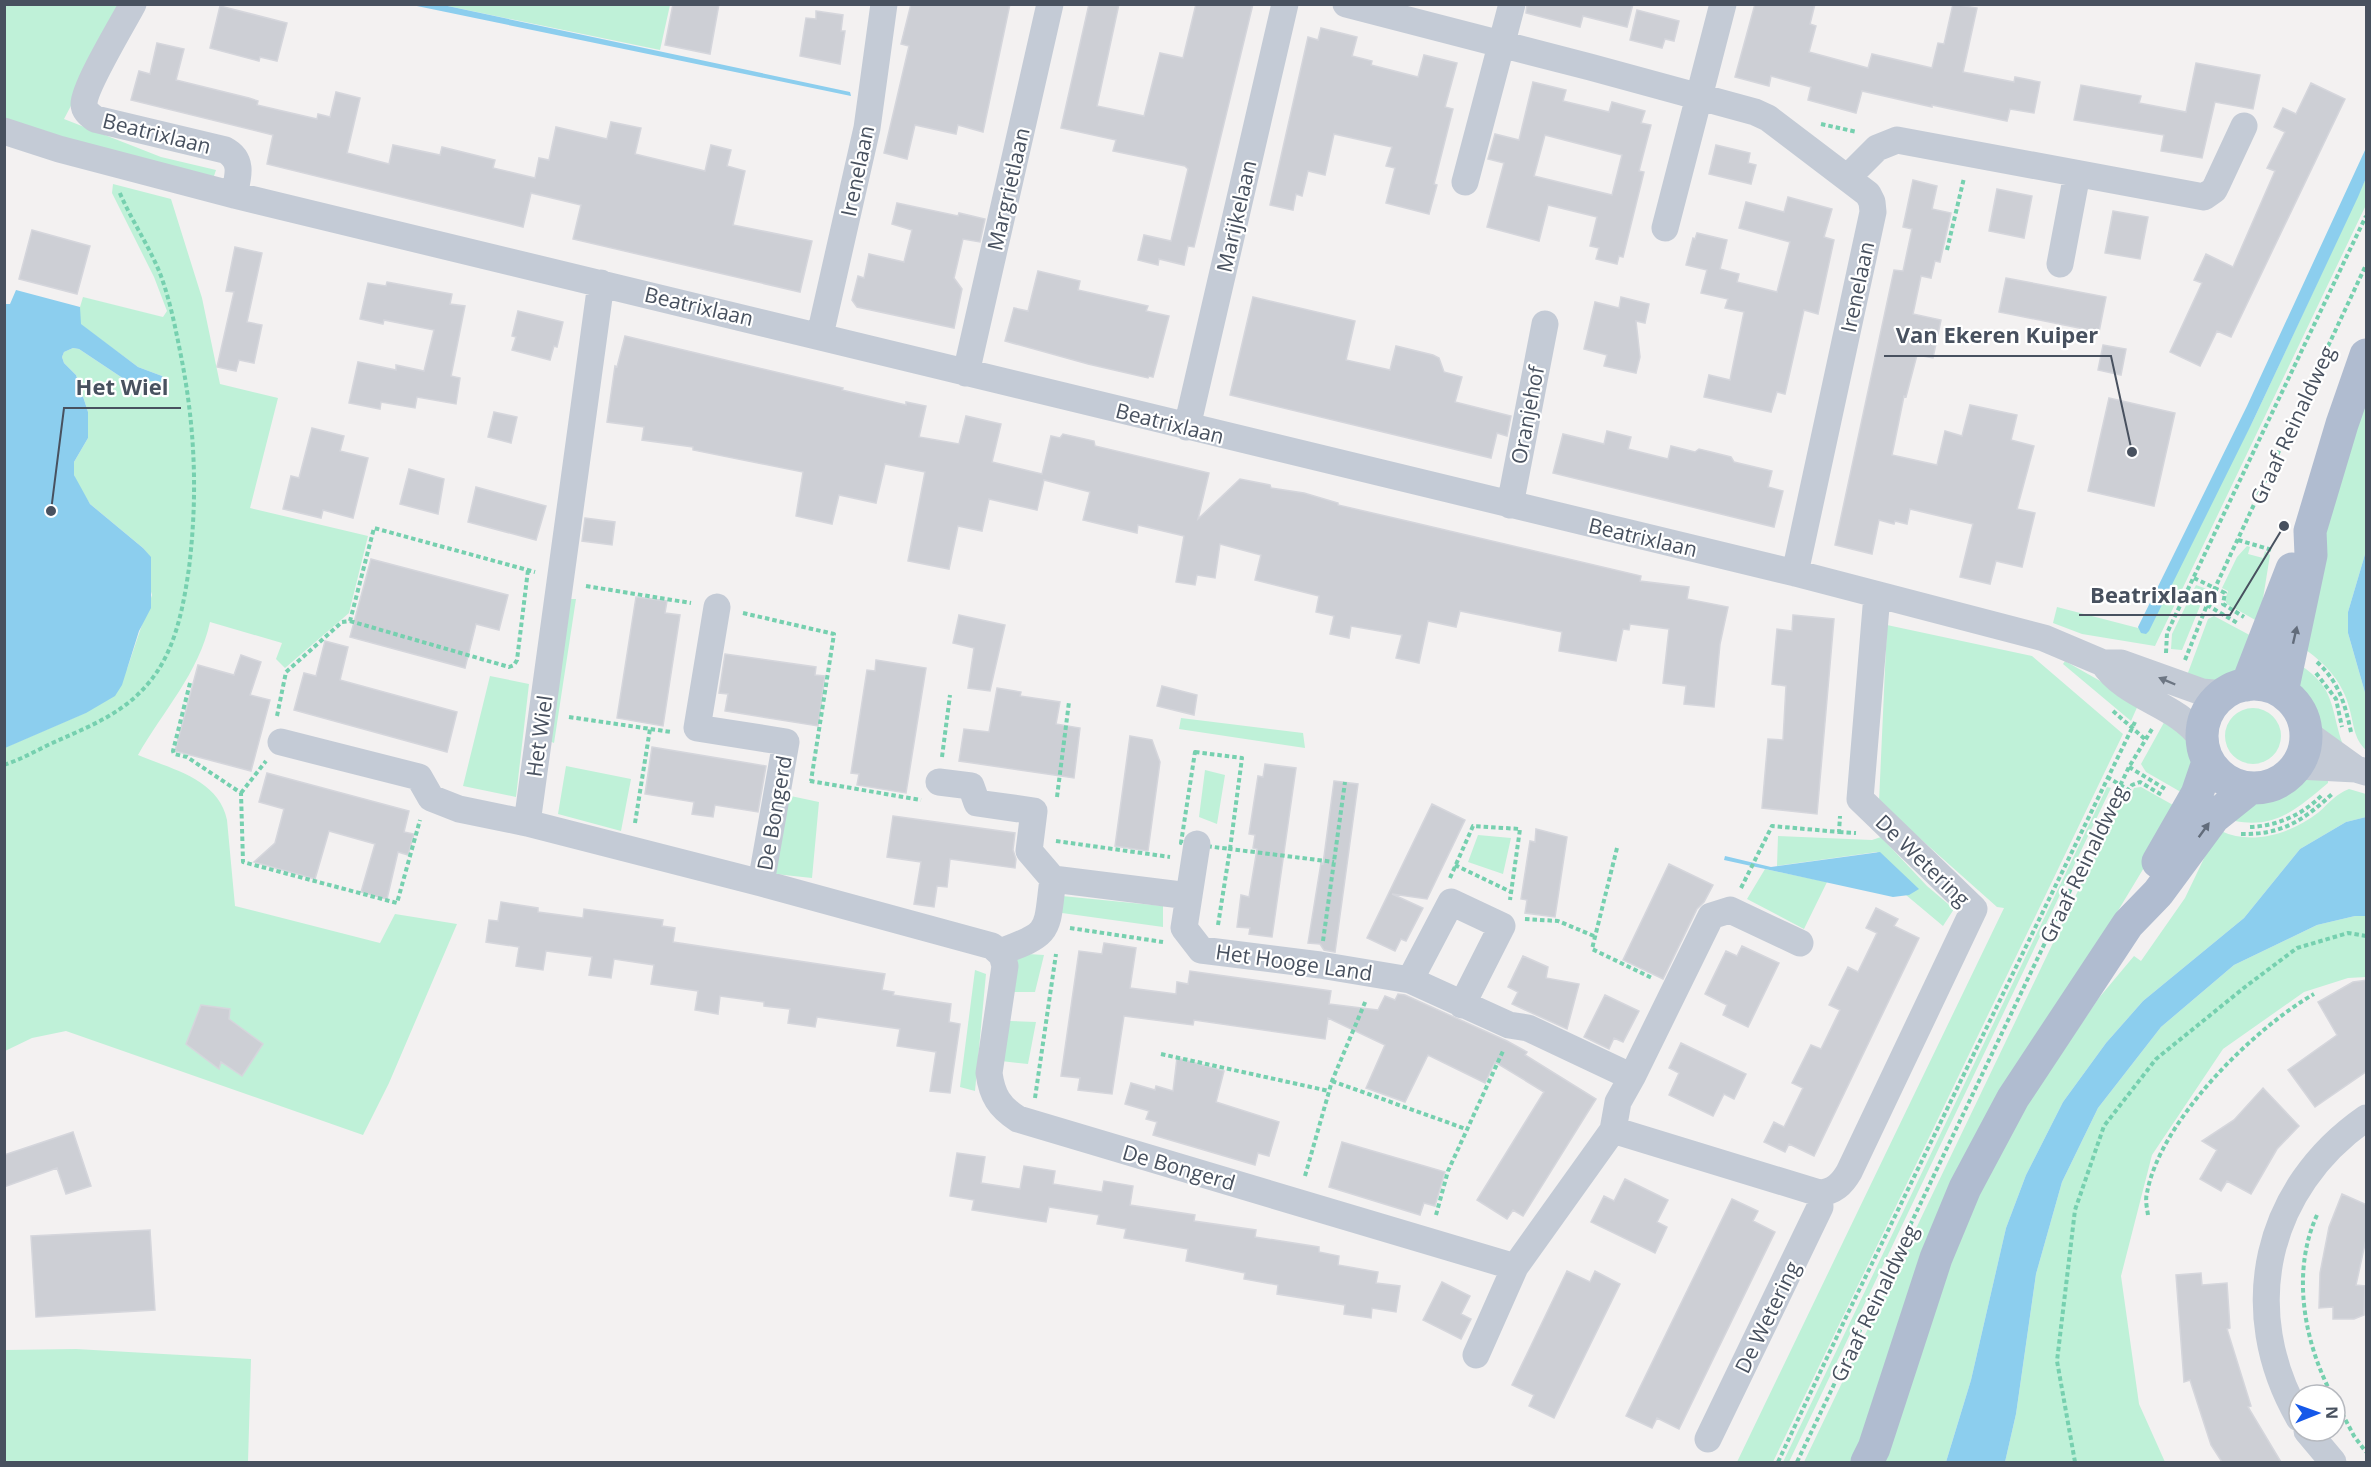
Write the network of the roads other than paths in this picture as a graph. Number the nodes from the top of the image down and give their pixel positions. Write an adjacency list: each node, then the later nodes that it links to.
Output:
1 (132, 4): 15 (street, Beatrixlaan)
2 (884, 4): 20 (street, Irenelaan)
3 (1050, 4): 22 (street, Margrietlaan)
4 (1285, 4): 23 (street, Marijkelaan)
5 (1346, 4): 8 (street, Irenelaan)
6 (1512, 4): 8 (street)
7 (1723, 4): 9 (street)
8 (1502, 44): 9 (street, Irenelaan); 14 (street)
9 (1699, 97): 13 (street, Irenelaan); 16 (street)
10 (2244, 126): 12 (street)
11 (4, 131): 15 (street, Beatrixlaan)
12 (2077, 174): 13 (street); 17 (street)
13 (1847, 178): 25 (street, Irenelaan)
14 (1465, 182)
15 (234, 195): 18 (street, Beatrixlaan)
16 (1665, 228)
17 (2060, 264)
18 (601, 283): 20 (street, Beatrixlaan); 40 (street, Het Wiel)
19 (1545, 324): 24 (street, Oranjehof)
20 (820, 335): 22 (street, Beatrixlaan)
21 (2367, 355): 28 (main road, Graaf Reinaldweg)
22 (966, 373): 23 (street, Beatrixlaan)
23 (1188, 427): 24 (street, Beatrixlaan)
24 (1510, 505): 25 (street, Beatrixlaan)
25 (1795, 573): 26 (street, Beatrixlaan)
26 (1877, 595): 30 (street, Beatrixlaan); 52 (street, De Wetering)
27 (717, 607): 43 (street, De Bongerd)
28 (2278, 647): 29 (main road, Graaf Reinaldweg); 31 (main road, Graaf Reinaldweg)
29 (2235, 689): 30 (street, Beatrixlaan); 31 (main road); 34 (main road)
30 (2161, 691): 34 (street, Beatrixlaan)
31 (2282, 692): 32 (main road)
32 (2306, 733): 35 (main road); 36 (street)
33 (276, 739): 40 (street)
34 (2205, 750): 38 (main road); 39 (main road, Graaf Reinaldweg)
35 (2297, 766): 36 (street); 38 (main road)
36 (2362, 771)
37 (939, 782): 42 (street)
38 (2249, 789): 39 (main road, Graaf Reinaldweg, one-way to 38)
39 (2212, 818): 58 (main road, Graaf Reinaldweg)
40 (527, 823): 43 (street, De Bongerd)
41 (1196, 852): 44 (street, Het Hooge Land)
42 (1053, 879): 44 (street); 46 (street)
43 (761, 883): 46 (street, De Bongerd)
44 (1189, 896): 47 (street, Het Hooge Land)
45 (1800, 943): 49 (street)
46 (1000, 952): 53 (street, De Bongerd)
47 (1410, 980): 48 (street, Het Hooge Land); 48 (street)
48 (1462, 1005): 49 (street, Het Hooge Land)
49 (1632, 1077): 51 (street)
50 (2367, 1118): 55 (street)
51 (1613, 1130): 52 (street); 53 (street)
52 (1820, 1193): 56 (street, De Wetering)
53 (1515, 1267): 54 (street)
54 (1476, 1355)
55 (2287, 1393)
56 (1708, 1439)
57 (2317, 1443): 59 (street)
58 (1867, 1462)
59 (2333, 1462)

